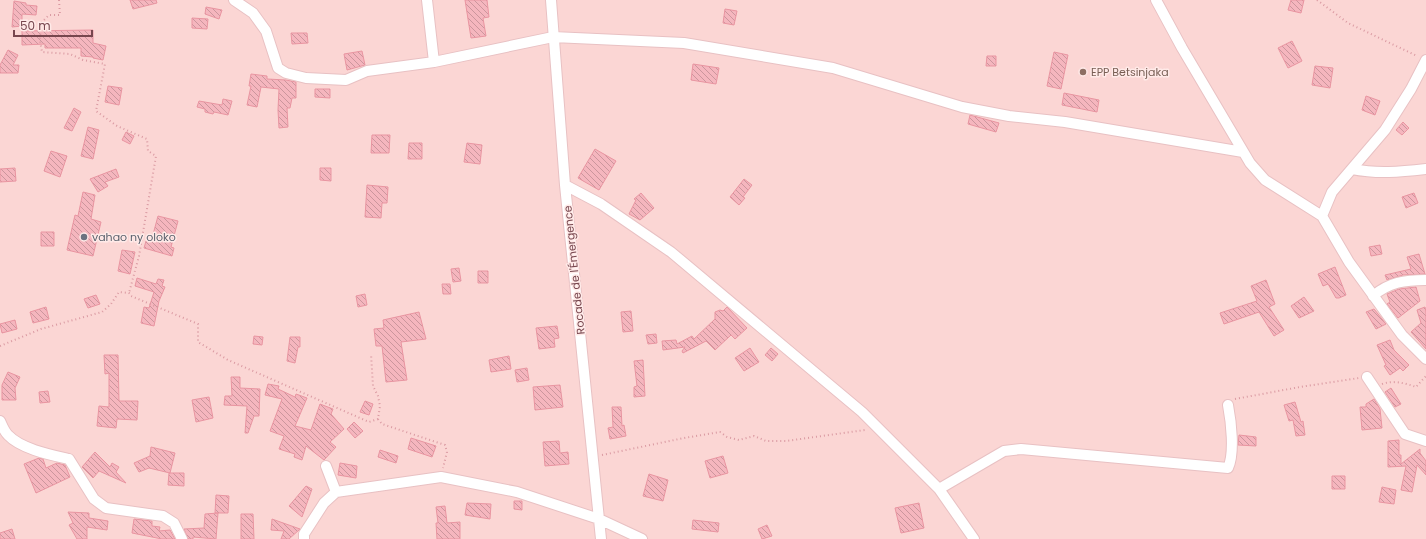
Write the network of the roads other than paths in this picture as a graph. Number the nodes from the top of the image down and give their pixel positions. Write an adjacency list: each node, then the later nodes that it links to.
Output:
1 (234, 0): 7 (street)
2 (426, 0): 7 (street)
3 (551, 0): 5 (street, Rocade de l'Émergence)
4 (1156, 0): 8 (street)
5 (553, 37): 7 (street); 8 (street); 11 (street, Rocade de l'Émergence)
6 (1423, 58): 9 (street)
7 (434, 62)
8 (1243, 152): 12 (street)
9 (1352, 169): 10 (street); 12 (street)
10 (1426, 169)
11 (565, 185): 21 (street); 23 (street, Rocade de l'Émergence)
12 (1322, 216): 14 (street)
13 (1426, 280): 14 (street)
14 (1373, 296): 15 (street)
15 (1426, 359)
16 (1367, 377): 19 (street)
17 (1228, 405): 21 (street)
18 (0, 421): 24 (street)
19 (1426, 441)
20 (326, 466): 22 (street)
21 (939, 489): 28 (street)
22 (336, 492): 23 (street); 25 (street)
23 (598, 519): 26 (street, Rocade de l'Émergence); 27 (street)
24 (182, 539)
25 (304, 539)
26 (601, 539)
27 (642, 539)
28 (974, 539)

